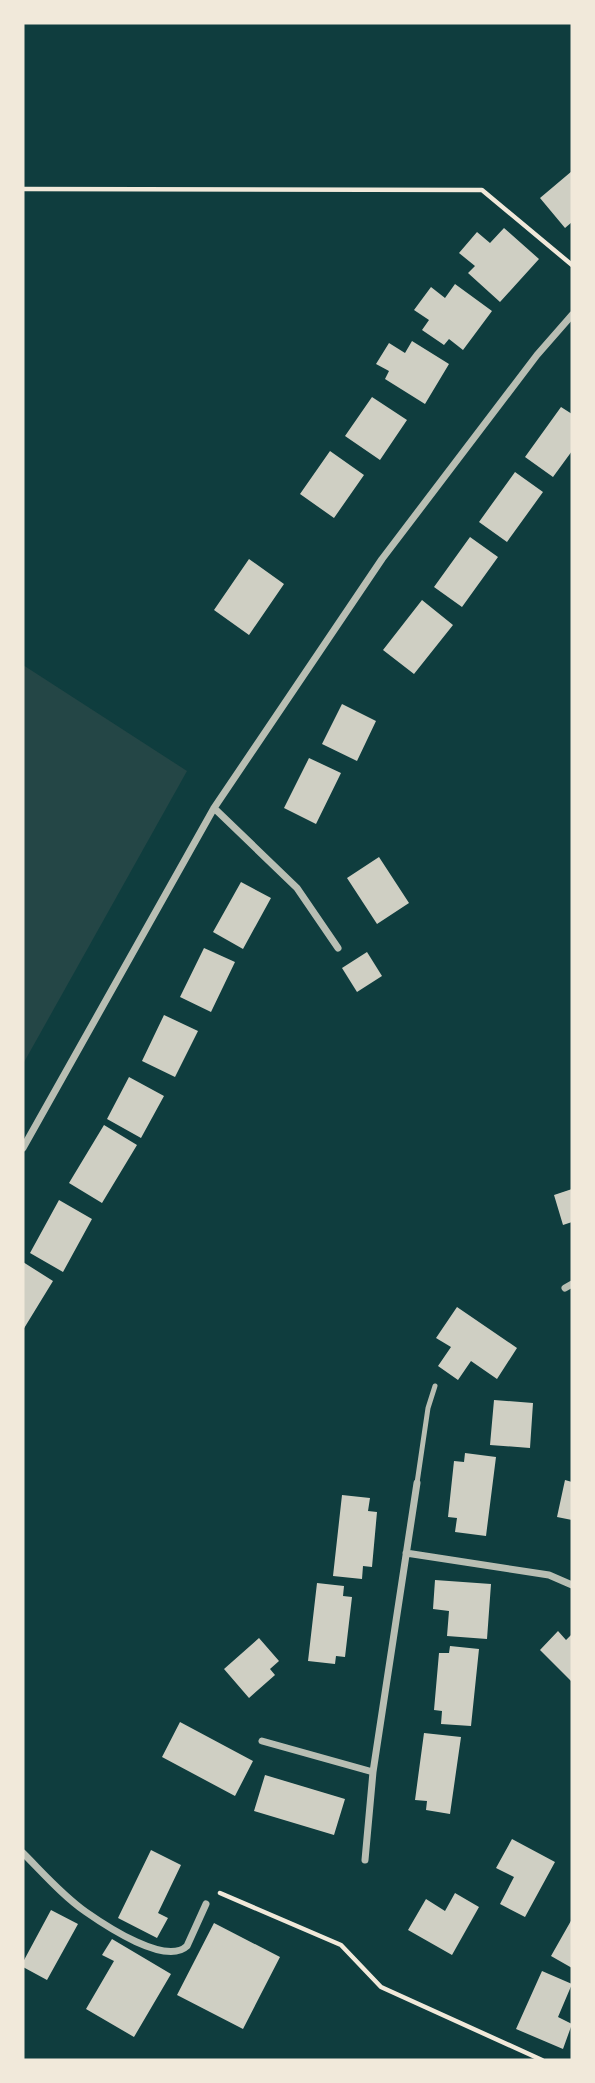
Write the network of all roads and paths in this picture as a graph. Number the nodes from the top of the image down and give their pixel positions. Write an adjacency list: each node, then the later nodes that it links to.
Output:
1 (23, 189): 2 (path)
2 (572, 265)
3 (572, 315): 4 (street)
4 (214, 808): 5 (street); 6 (street)
5 (338, 948)
6 (23, 1148)
7 (435, 1386): 8 (lane)
8 (417, 1483): 9 (street)
9 (406, 1553): 10 (street); 12 (street)
10 (572, 1585)
11 (262, 1741): 12 (street)
12 (373, 1772): 14 (street)
13 (23, 1853): 15 (street)
14 (365, 1860)
15 (206, 1905): 16 (path)
16 (542, 2060)

